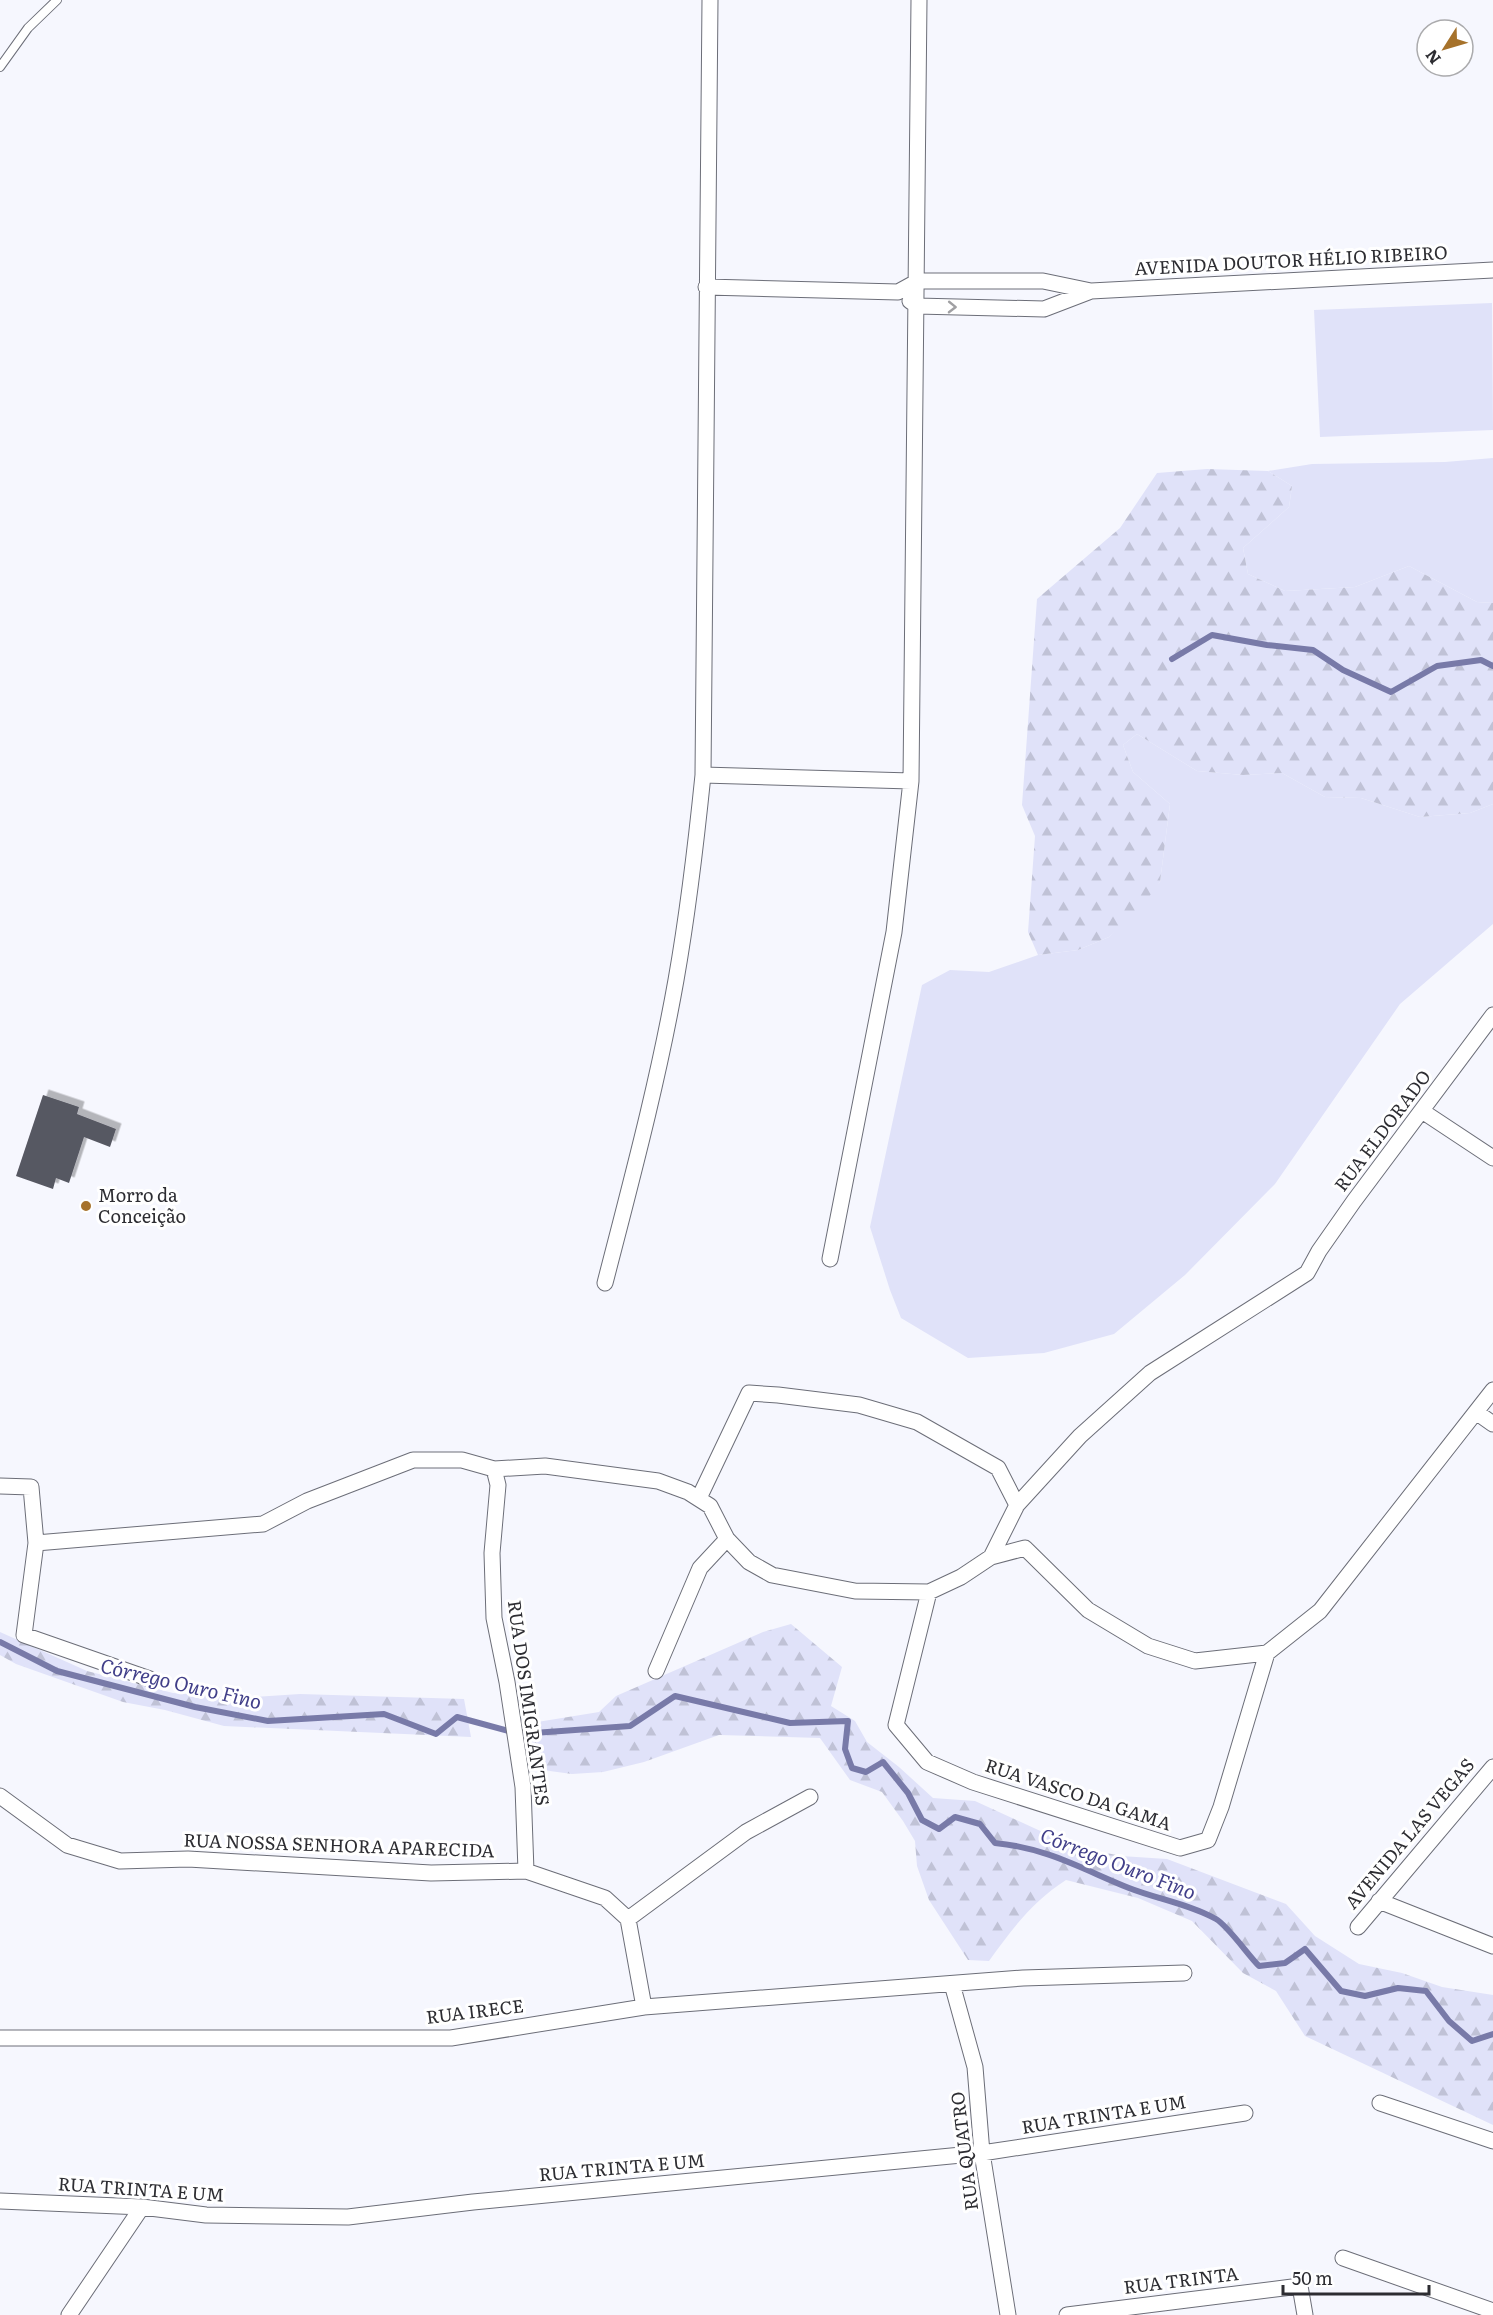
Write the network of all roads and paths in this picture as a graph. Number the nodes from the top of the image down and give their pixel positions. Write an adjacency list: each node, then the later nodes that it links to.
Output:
1 (57, 0): 4 (lane)
2 (710, 0): 7 (street)
3 (919, 0): 6 (street)
4 (0, 67)
5 (1493, 270): 8 (street, AVENIDA DOUTOR HÉLIO RIBEIRO)
6 (918, 280): 8 (street); 9 (street); 10 (street)
7 (706, 287): 9 (street); 11 (street)
8 (1091, 291): 10 (street, one-way to 8)
9 (898, 292): 10 (street)
10 (917, 306): 12 (street)
11 (703, 776): 12 (street); 17 (street)
12 (911, 781): 16 (street)
13 (1493, 1015): 14 (street, RUA ELDORADO)
14 (1422, 1111): 15 (street); 24 (street, RUA ELDORADO)
15 (1493, 1158)
16 (830, 1259)
17 (605, 1283)
18 (1493, 1390): 19 (street)
19 (1476, 1412): 20 (street); 29 (street)
20 (1493, 1424)
21 (494, 1469): 23 (street); 26 (street); 35 (street, RUA DOS IMIGRANTES)
22 (0, 1486): 26 (street)
23 (699, 1498): 24 (street); 25 (street)
24 (1017, 1505): 27 (street)
25 (727, 1539): 28 (street); 30 (street)
26 (36, 1543): 31 (street)
27 (991, 1557): 28 (street); 29 (street)
28 (929, 1592): 29 (street, RUA VASCO DA GAMA)
29 (1267, 1653)
30 (656, 1671)
31 (150, 1679)
32 (1493, 1767): 36 (street, AVENIDA LAS VEGAS)
33 (0, 1796): 35 (street, RUA NOSSA SENHORA APARECIDA)
34 (810, 1797): 37 (street)
35 (526, 1871): 37 (street, RUA NOSSA SENHORA APARECIDA)
36 (1378, 1901): 38 (street, AVENIDA LAS VEGAS); 39 (street)
37 (628, 1919): 42 (street)
38 (1358, 1927)
39 (1493, 1946)
40 (1184, 1972): 41 (street, RUA IRECE)
41 (952, 1984): 42 (street, RUA IRECE); 47 (street, RUA QUATRO)
42 (644, 2007): 43 (street, RUA IRECE)
43 (0, 2038)
44 (1380, 2103): 46 (street)
45 (1245, 2113): 47 (street, RUA TRINTA E UM)
46 (1493, 2140)
47 (982, 2153): 49 (street, RUA TRINTA E UM); 53 (street, RUA QUATRO)
48 (0, 2201): 49 (street, RUA TRINTA E UM)
49 (142, 2207): 52 (street)
50 (1343, 2258): 51 (street)
51 (1493, 2311)
52 (69, 2315)
53 (1008, 2315)
54 (1067, 2315): 55 (street, RUA TRINTA)
55 (1305, 2315)

